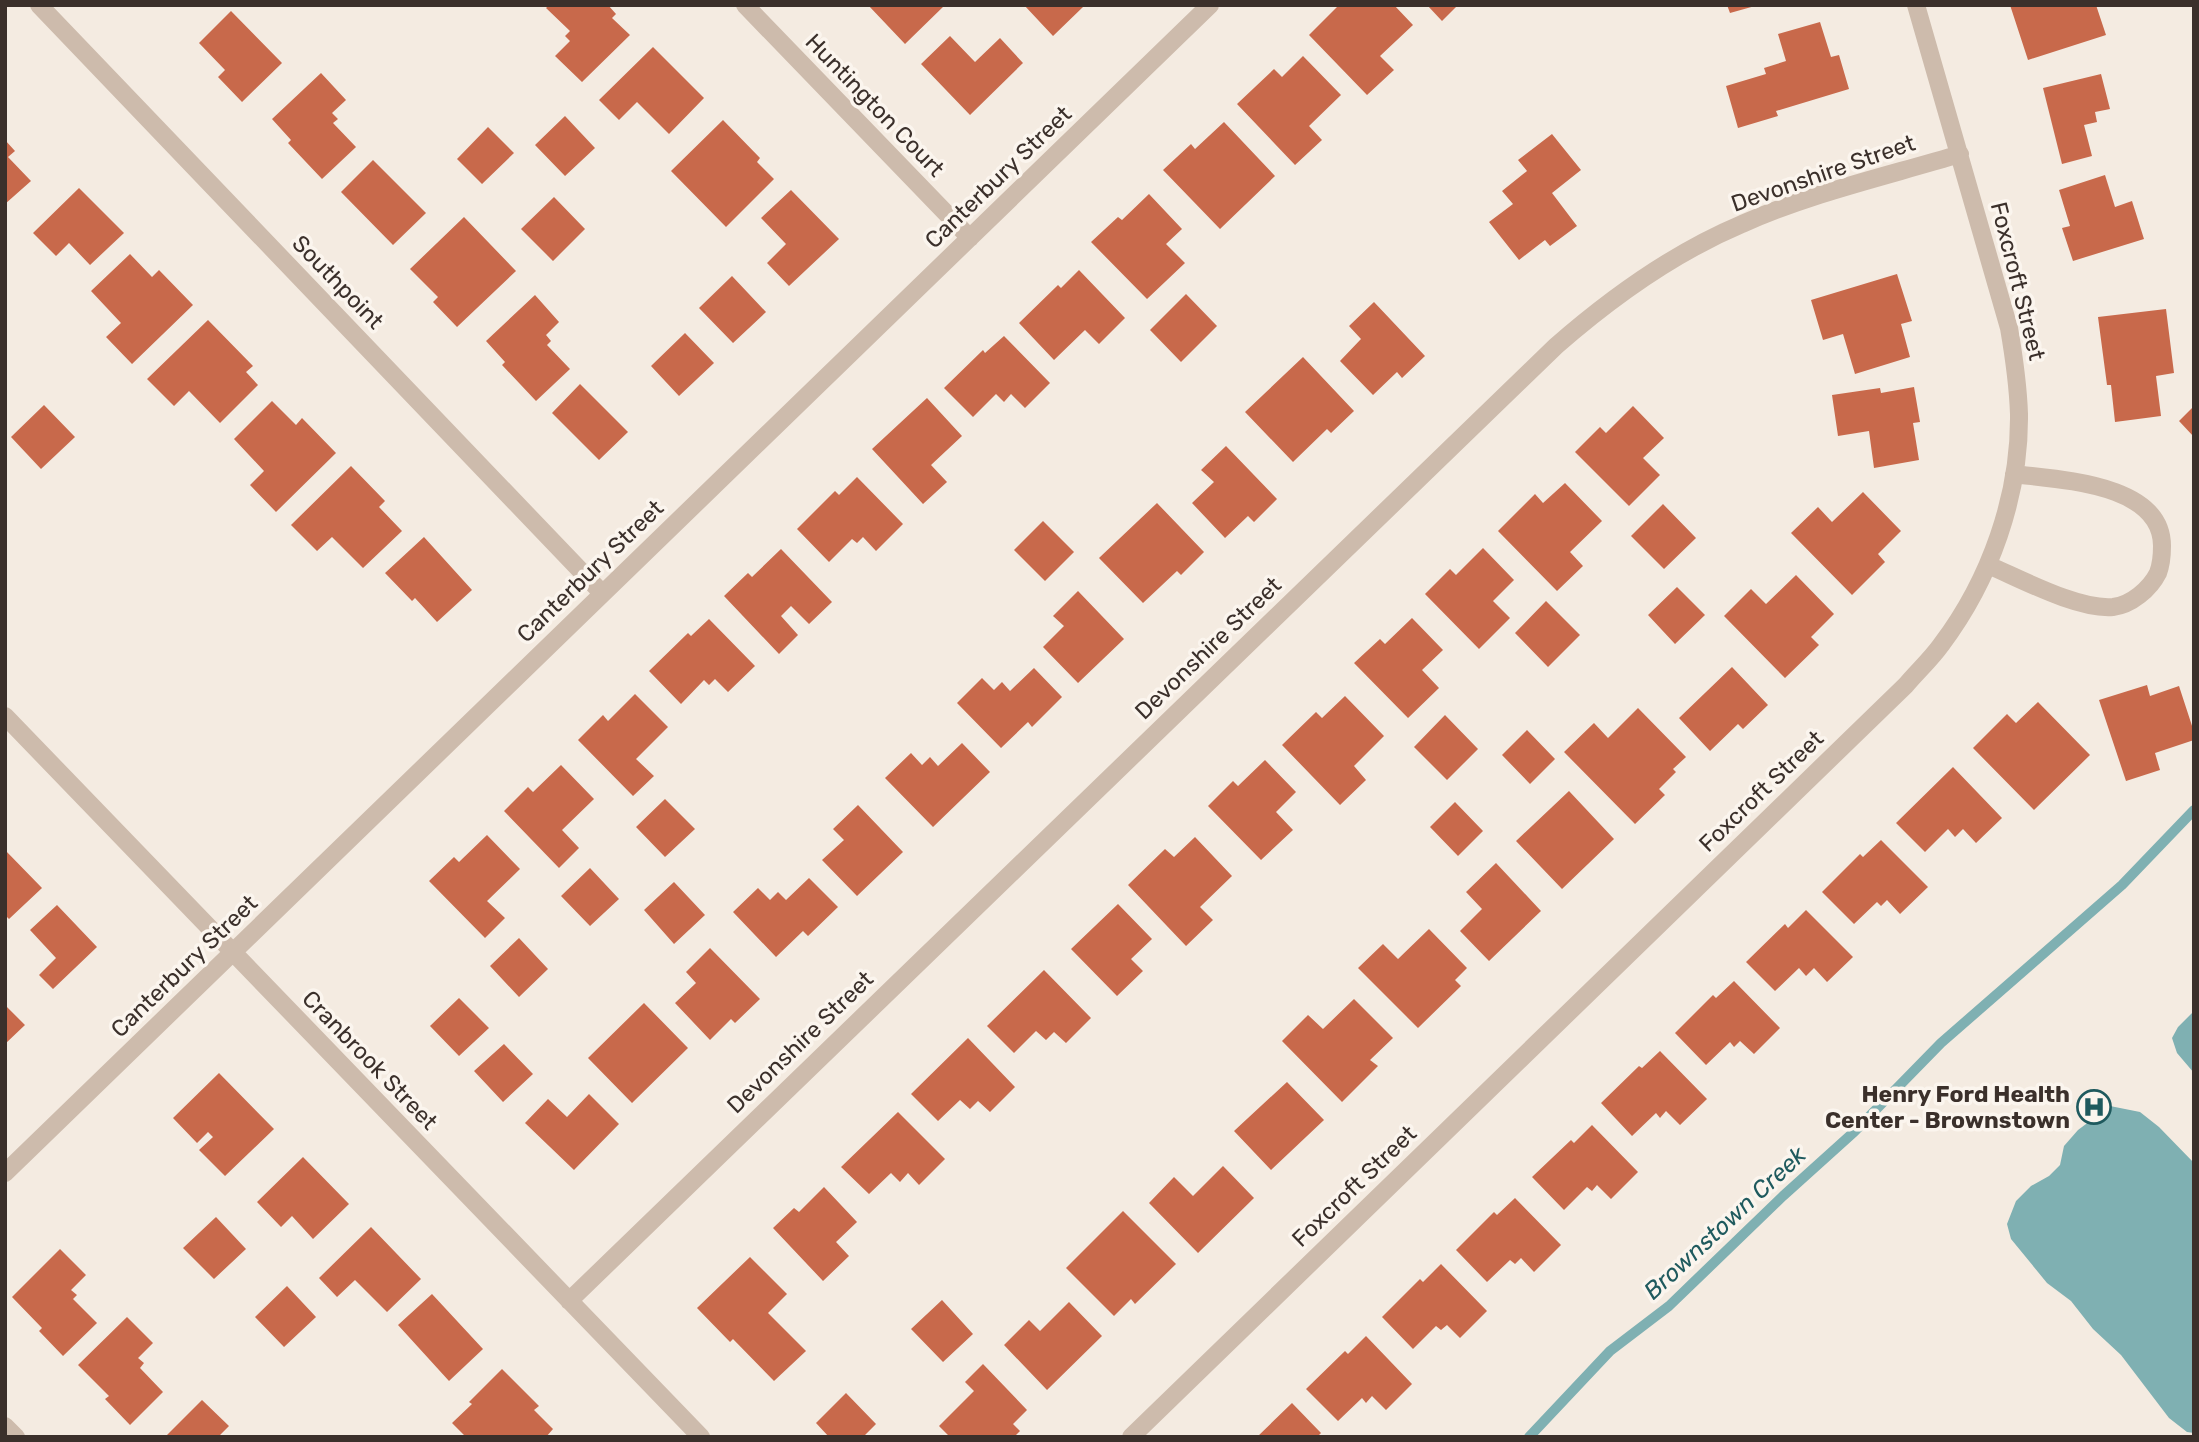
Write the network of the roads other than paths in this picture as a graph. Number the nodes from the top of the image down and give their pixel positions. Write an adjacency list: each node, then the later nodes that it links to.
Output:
1 (39, 5): 9 (street, Southpoint)
2 (744, 5): 6 (street, Huntington Court)
3 (1210, 5): 6 (street, Canterbury Street)
4 (1916, 5): 5 (street, Foxcroft Street)
5 (1960, 153): 7 (street, Foxcroft Street); 13 (street, Devonshire Street)
6 (970, 238): 9 (street, Canterbury Street)
7 (2014, 474): 8 (street, Foxcroft Street); 8 (street)
8 (1988, 565): 17 (street, Foxcroft Street)
9 (602, 593): 11 (street, Canterbury Street)
10 (5, 716): 11 (street, Cranbrook Street)
11 (232, 952): 12 (street, Canterbury Street); 13 (street, Cranbrook Street)
12 (5, 1172)
13 (569, 1301): 16 (street, Cranbrook Street)
14 (5, 1426): 15 (street)
15 (16, 1437)
16 (701, 1437)
17 (1130, 1437)

